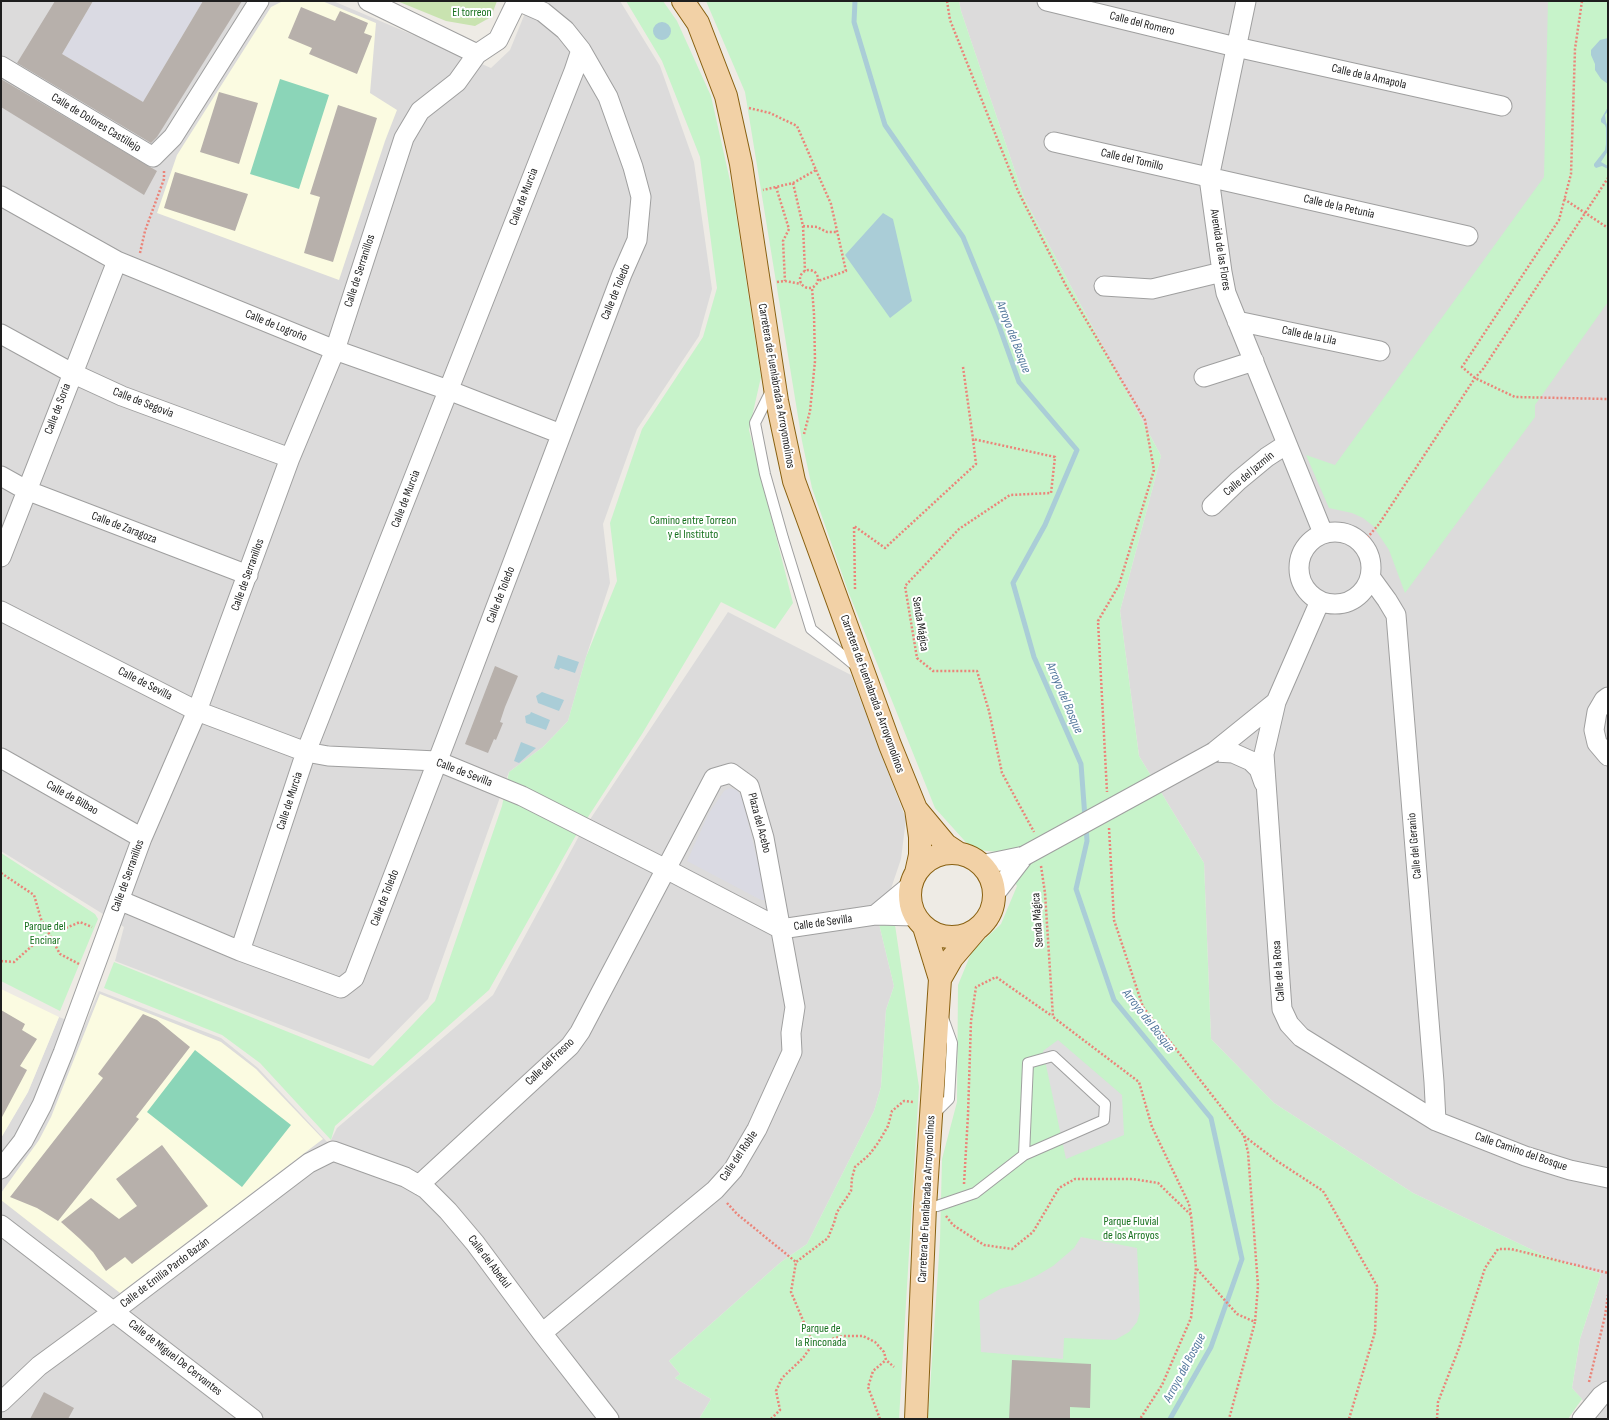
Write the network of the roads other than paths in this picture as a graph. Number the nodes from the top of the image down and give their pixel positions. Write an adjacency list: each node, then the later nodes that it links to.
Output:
1 (259, 1): 12 (street, Calle de Dolores Castillejo)
2 (368, 1): 11 (street)
3 (518, 1): 10 (street, Calle de Toledo); 11 (street, Calle de Serranillos)
4 (683, 1): 8 (main road, Carretera de Fuenlabrada a Arroyomolinos)
5 (697, 1): 8 (street)
6 (1047, 1): 9 (street, Calle del Romero)
7 (1246, 1): 9 (street, Avenida de las Flores)
8 (698, 23): 28 (main road, Carretera de Fuenlabrada a Arroyomolinos)
9 (1236, 47): 13 (street, Calle de la Amapola); 15 (street, Avenida de las Flores)
10 (581, 50): 29 (street, Calle de Murcia); 30 (street, Calle de Toledo)
11 (477, 54): 23 (street, Calle de Serranillos)
12 (1, 66)
13 (1502, 106)
14 (1054, 142): 15 (street, Calle del Tomillo)
15 (1209, 178): 17 (street, Calle de la Petunia); 19 (street, Avenida de las Flores)
16 (1, 196): 18 (street, Calle de Logroño)
17 (1468, 236)
18 (117, 261): 23 (street, Calle de Logroño); 26 (street, Calle de Soria)
19 (1222, 272): 20 (street); 21 (street, Avenida de las Flores)
20 (1104, 286)
21 (1237, 321): 24 (street, Calle de la Lila); 25 (street, Avenida de las Flores)
22 (1, 334): 26 (street, Calle de Segovia)
23 (335, 350): 29 (street, Calle de Logroño); 32 (street, Calle de Serranillos)
24 (1380, 351)
25 (1254, 361): 27 (street); 31 (street, Avenida de las Flores)
26 (72, 373): 32 (street, Calle de Segovia); 34 (street, Calle de Soria)
27 (1204, 377)
28 (774, 386): 42 (main road, Carretera de Fuenlabrada a Arroyomolinos); 42 (lane)
29 (448, 390): 30 (street, Calle de Logroño); 46 (street, Calle de Murcia)
30 (561, 434): 50 (street, Calle de Toledo)
31 (1287, 444): 35 (street, Calle del Jazmín); 36 (street, Avenida de las Flores)
32 (290, 458): 38 (street, Calle de Serranillos)
33 (1, 476): 34 (street, Calle de Zaragoza)
34 (26, 490): 37 (street, Calle de Soria); 38 (street, Calle de Zaragoza)
35 (1212, 506)
36 (1323, 533): 39 (street); 40 (street)
37 (1, 556)
38 (248, 576): 45 (street, Calle de Serranillos)
39 (1371, 578): 40 (street); 67 (street, Calle del Geranio)
40 (1320, 601): 44 (street, Calle de la Rosa)
41 (1, 611): 45 (street, Calle de Sevilla)
42 (864, 673): 52 (main road, Carretera de Fuenlabrada a Arroyomolinos)
43 (1608, 697): 48 (street)
44 (1276, 702): 47 (street); 51 (street, Calle de la Rosa)
45 (197, 711): 46 (street, Calle de Sevilla); 53 (street, Calle de Serranillos)
46 (306, 752): 50 (street, Calle de Sevilla); 65 (street, Calle de Murcia)
47 (1214, 752): 51 (street, Calle de la Rosa); 55 (street, bridge)
48 (1608, 756)
49 (1, 758): 53 (street, Calle de Bilbao)
50 (437, 761): 57 (street, Calle de Sevilla); 65 (street, Calle de Toledo)
51 (1266, 787): 67 (street, Calle de la Rosa)
52 (916, 809): 54 (main road, Carretera de Fuenlabrada a Arroyomolinos); 58 (main road, Carretera de Fuenlabrada a Arroyomolinos)
53 (142, 838): 60 (street, Calle de Serranillos)
54 (958, 853): 56 (main road); 58 (main road)
55 (1032, 860): 56 (street); 59 (street)
56 (981, 865): 59 (main road)
57 (666, 869): 64 (street, Calle de Sevilla); 64 (street, Plaza del Acebo); 72 (street, Calle del Fresno)
58 (913, 879): 61 (street); 62 (main road)
59 (994, 895): 63 (main road)
60 (120, 900): 65 (street, Calle de Toledo); 70 (street, Calle de Serranillos)
61 (875, 915): 62 (street, Calle de Sevilla); 64 (street, Calle de Sevilla)
62 (920, 921): 63 (main road); 66 (main road, Carretera de Fuenlabrada a Arroyomolinos)
63 (984, 922): 66 (main road, Carretera de Fuenlabrada a Arroyomolinos)
64 (781, 929): 76 (street, Calle del Roble)
65 (240, 951)
66 (940, 978): 73 (main road, Carretera de Fuenlabrada a Arroyomolinos)
67 (1436, 1120): 71 (street, Calle Camino del Bosque)
68 (333, 1151): 72 (street, Calle del Abedul); 75 (street, Calle de Emilia Pardo Bazán)
69 (1024, 1154): 69 (lane); 73 (lane)
70 (1, 1169)
71 (1608, 1178)
72 (418, 1185): 76 (street, Calle del Abedul)
73 (931, 1207): 81 (main road, Carretera de Fuenlabrada a Arroyomolinos)
74 (1, 1225): 75 (street, Calle de Miguel De Cervantes)
75 (114, 1311): 78 (street, Calle de Emilia Pardo Bazán); 79 (street, Calle de Miguel De Cervantes)
76 (542, 1334): 80 (street, Calle del Abedul)
77 (1605, 1393): 82 (street)
78 (1, 1402)
79 (253, 1419)
80 (609, 1419)
81 (916, 1419)
82 (1582, 1419)

